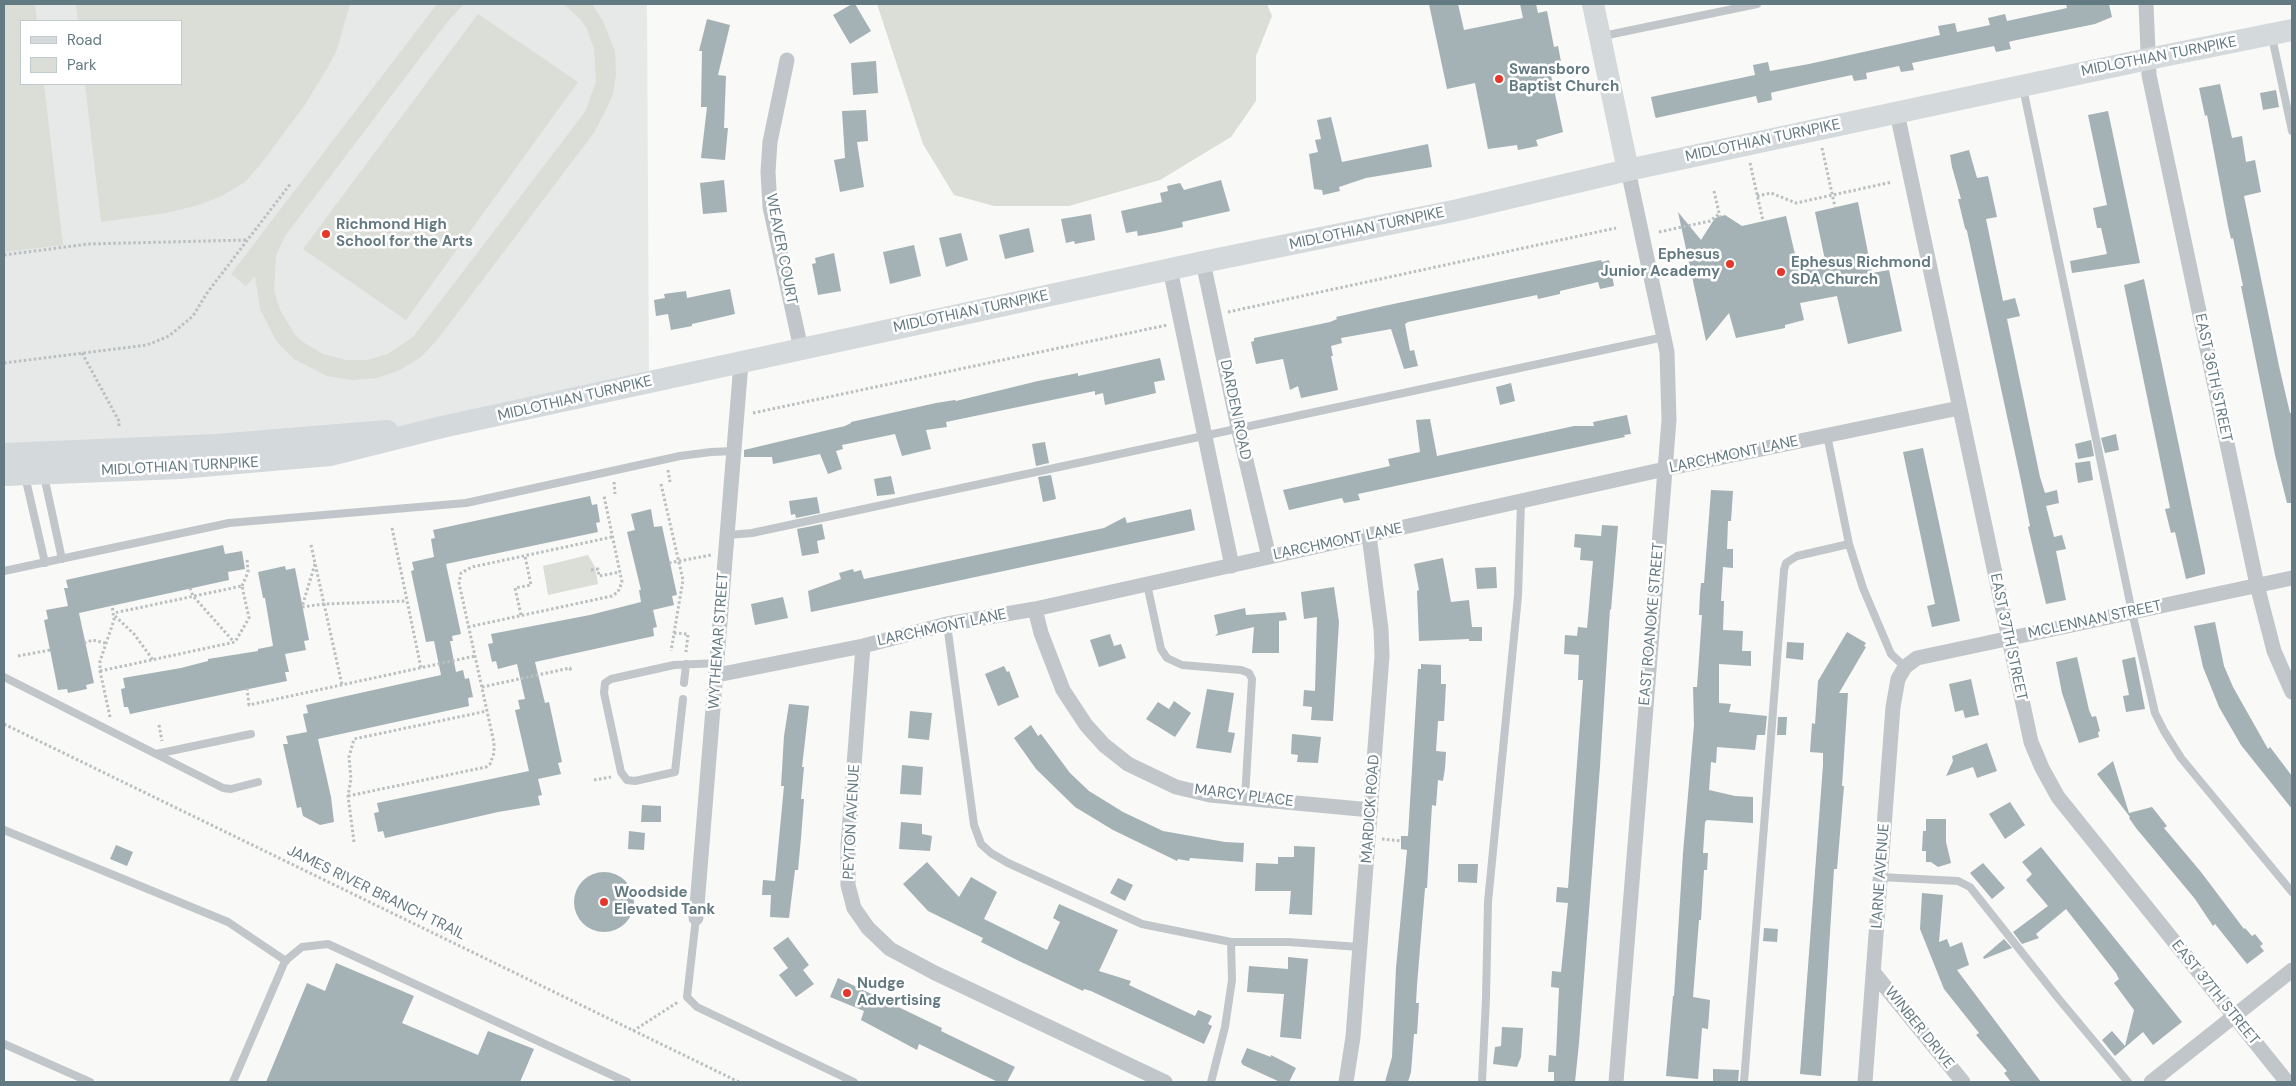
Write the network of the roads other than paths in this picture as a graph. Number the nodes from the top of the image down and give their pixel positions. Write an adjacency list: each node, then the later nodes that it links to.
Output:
1 (1594, 4): 5 (main road)
2 (1756, 4): 5 (lane)
3 (2146, 4): 6 (street, EAST 36TH STREET)
4 (2282, 33): 6 (main road, MIDLOTHIAN TURNPIKE); 10 (lane)
5 (1600, 36): 11 (main road)
6 (2148, 59): 8 (main road, MIDLOTHIAN TURNPIKE); 37 (street, EAST 36TH STREET)
7 (787, 60): 15 (street, WEAVER COURT)
8 (2022, 86): 9 (main road, MIDLOTHIAN TURNPIKE); 39 (lane)
9 (1897, 113): 11 (main road, MIDLOTHIAN TURNPIKE); 17 (street, EAST 37TH STREET)
10 (2292, 131)
11 (1628, 170): 12 (main road, MIDLOTHIAN TURNPIKE); 14 (street, EAST ROANOKE STREET)
12 (1203, 262): 13 (main road, MIDLOTHIAN TURNPIKE); 19 (street, DARDEN ROAD)
13 (1170, 270): 15 (main road, MIDLOTHIAN TURNPIKE); 21 (street)
14 (1664, 337): 19 (lane); 24 (street, EAST ROANOKE STREET)
15 (802, 349): 16 (main road, MIDLOTHIAN TURNPIKE)
16 (741, 363): 18 (main road, MIDLOTHIAN TURNPIKE); 22 (street, WYTHEMAR STREET)
17 (1959, 408): 20 (street, LARCHMONT LANE); 41 (street, EAST 37TH STREET)
18 (442, 427): 23 (main road, MIDLOTHIAN TURNPIKE); 25 (main road, MIDLOTHIAN TURNPIKE)
19 (1238, 427): 21 (lane); 30 (street, DARDEN ROAD)
20 (1827, 435): 24 (street, LARCHMONT LANE); 29 (lane)
21 (1206, 437): 27 (lane); 33 (street)
22 (734, 451): 27 (street, WYTHEMAR STREET); 31 (lane)
23 (4, 454)
24 (1664, 469): 26 (street, LARCHMONT LANE); 74 (street, EAST ROANOKE STREET)
25 (24, 474): 31 (lane); 32 (lane)
26 (1521, 502): 28 (street, LARCHMONT LANE); 73 (lane)
27 (728, 535): 44 (street, WYTHEMAR STREET)
28 (1369, 535): 30 (street, LARCHMONT LANE); 54 (street, MARDICK ROAD)
29 (1849, 544): 45 (lane); 75 (lane)
30 (1269, 557): 33 (street, LARCHMONT LANE)
31 (62, 559): 32 (lane)
32 (45, 563): 34 (lane)
33 (1232, 566): 36 (street, LARCHMONT LANE)
34 (4, 571)
35 (2292, 578): 37 (street, MCLENNAN STREET)
36 (1147, 584): 38 (street, LARCHMONT LANE); 53 (lane)
37 (2257, 585): 39 (street, MCLENNAN STREET); 48 (street, EAST 36TH STREET)
38 (1035, 609): 40 (street, LARCHMONT LANE); 53 (street, MARCY PLACE)
39 (2132, 612): 41 (street, MCLENNAN STREET); 57 (lane)
40 (947, 624): 42 (street, LARCHMONT LANE); 59 (lane)
41 (2008, 638): 45 (street, MCLENNAN STREET); 64 (street, EAST 37TH STREET)
42 (863, 646): 44 (street, LARCHMONT LANE); 70 (street, PEYTON AVENUE)
43 (686, 664): 44 (lane); 47 (lane); 49 (lane)
44 (717, 669): 58 (street, WYTHEMAR STREET)
45 (1904, 669): 56 (street, LARNE AVENUE)
46 (4, 677): 51 (lane)
47 (684, 684)
48 (2292, 692)
49 (683, 699)
50 (251, 734): 51 (lane)
51 (156, 754): 52 (lane)
52 (258, 782)
53 (1245, 798): 54 (street, MARCY PLACE)
54 (1371, 810): 60 (street, MARDICK ROAD)
55 (4, 830): 61 (lane)
56 (1880, 877): 63 (street, LARNE AVENUE); 78 (lane)
57 (2292, 892)
58 (696, 918): 69 (lane)
59 (1230, 942): 60 (lane); 71 (lane)
60 (1360, 947): 72 (street, MARDICK ROAD)
61 (286, 960): 67 (lane); 68 (lane)
62 (2292, 970): 64 (street)
63 (1874, 973): 76 (street, LARNE AVENUE); 77 (street, WINBER DRIVE)
64 (2234, 1016): 79 (street); 80 (street, EAST 37TH STREET)
65 (4, 1044): 66 (lane)
66 (90, 1082)
67 (233, 1082)
68 (628, 1082)
69 (854, 1082)
70 (1164, 1082)
71 (1210, 1082)
72 (1346, 1082)
73 (1482, 1082)
74 (1616, 1082)
75 (1744, 1082)
76 (1865, 1082)
77 (1963, 1082)
78 (2128, 1082)
79 (2151, 1082)
80 (2287, 1082)

